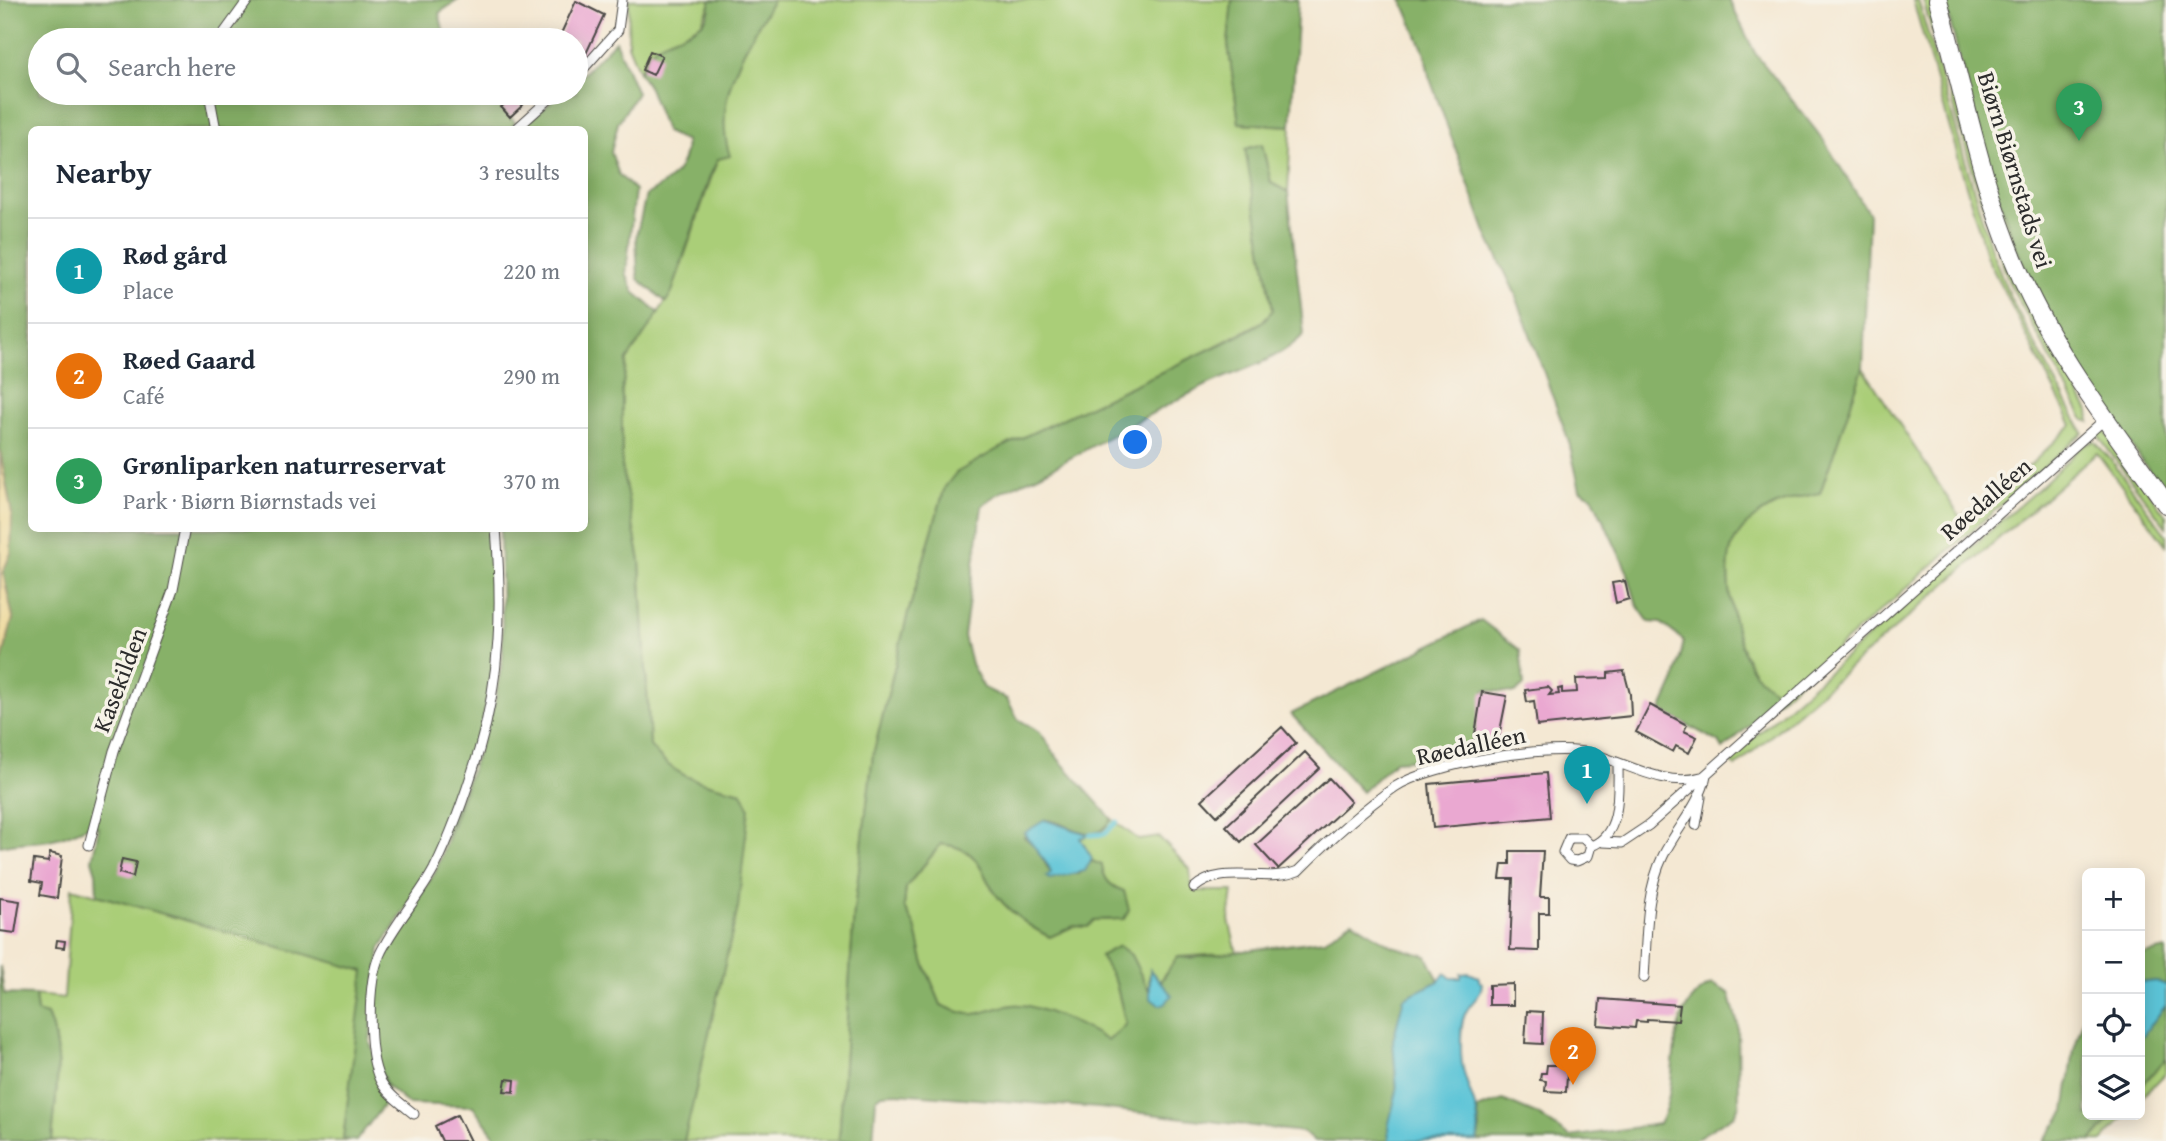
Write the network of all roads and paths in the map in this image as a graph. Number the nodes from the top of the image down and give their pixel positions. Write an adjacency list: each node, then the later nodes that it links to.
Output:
1 (248, 0): 4 (lane)
2 (622, 0): 5 (lane)
3 (1938, 0): 10 (street, Biørn Biørnstads vei)
4 (228, 28)
5 (588, 64)
6 (211, 105): 8 (lane)
7 (543, 105): 9 (lane)
8 (215, 126)
9 (519, 126)
10 (2104, 420): 11 (street, Biørn Biørnstads vei); 15 (lane, Røedalléen)
11 (2166, 504)
12 (184, 532): 19 (lane, Kasekilden)
13 (496, 532): 23 (lane)
14 (1618, 764): 15 (lane, Røedalléen); 18 (lane); 21 (lane, Røedalléen)
15 (1706, 775): 16 (lane); 18 (lane, Røedalléen)
16 (1702, 792): 17 (lane); 22 (lane)
17 (1696, 825)
18 (1603, 842): 20 (lane, Røedalléen)
19 (89, 845)
20 (1591, 846)
21 (1194, 888)
22 (1644, 978)
23 (414, 1114)

